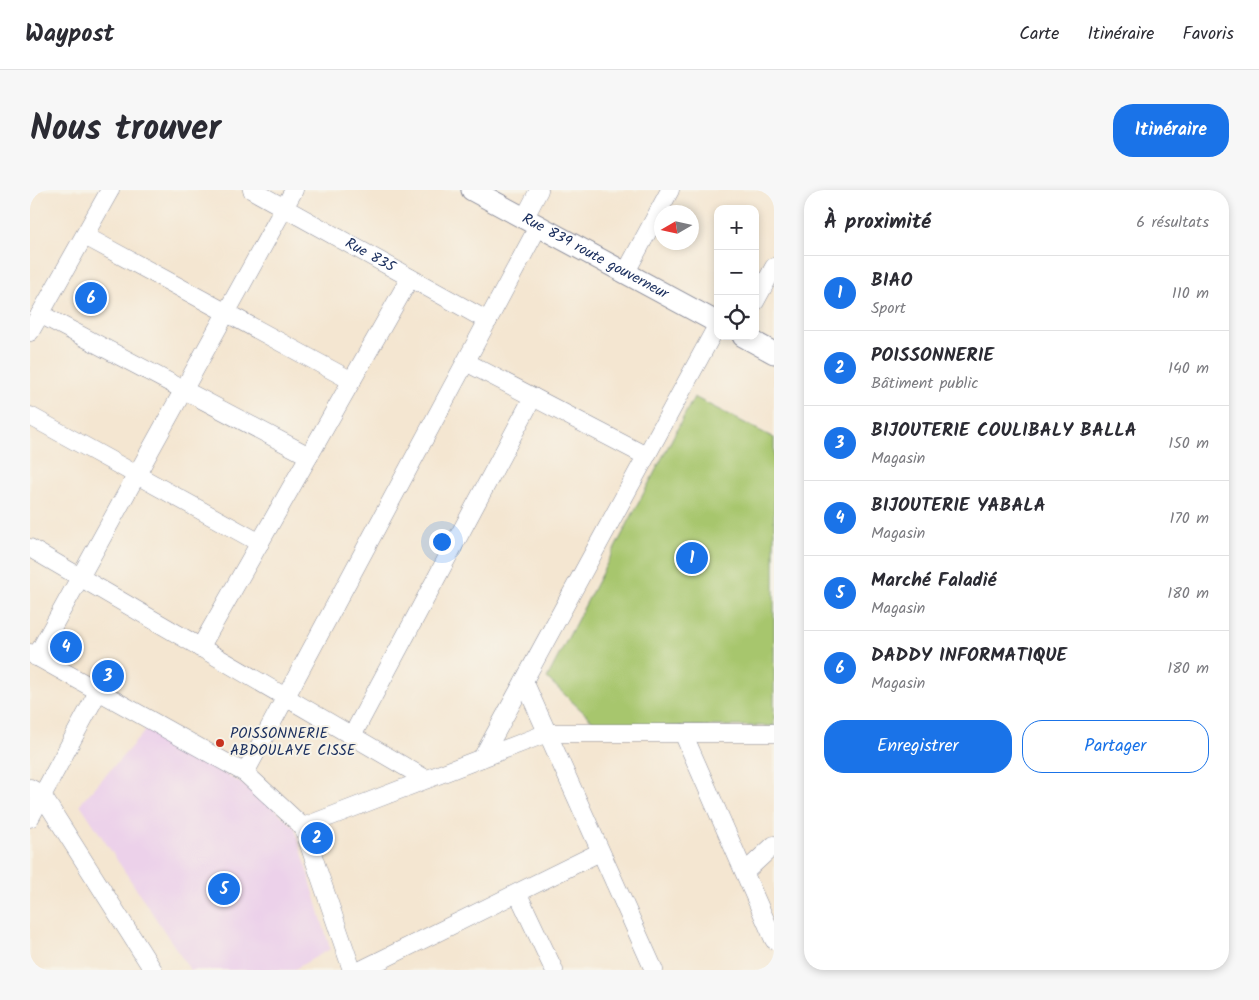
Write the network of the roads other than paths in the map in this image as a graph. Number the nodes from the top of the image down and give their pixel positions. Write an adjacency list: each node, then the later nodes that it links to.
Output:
1 (110, 190): 9 (street)
2 (252, 190): 7 (street, Rue 835)
3 (294, 190): 7 (street)
4 (472, 190): 8 (street, Rue 839 route gouverneur)
5 (539, 190): 8 (street)
6 (670, 190): 11 (street)
7 (284, 208): 12 (street, Rue 835); 15 (street)
8 (532, 221): 11 (street, Rue 839 route gouverneur); 16 (street)
9 (85, 236): 14 (street); 15 (street)
10 (774, 268): 13 (street)
11 (626, 272): 17 (street, Rue 839 route gouverneur)
12 (410, 278): 16 (street, Rue 835); 23 (street)
13 (759, 295)
14 (40, 314): 19 (street); 24 (street)
15 (226, 314): 23 (street); 24 (street)
16 (488, 321): 22 (street)
17 (714, 322)
18 (714, 331): 28 (street)
19 (30, 332)
20 (750, 340): 21 (street)
21 (774, 353)
22 (466, 362): 25 (street); 37 (street)
23 (352, 381): 27 (street)
24 (183, 391): 27 (street); 29 (street)
25 (533, 397): 28 (street); 41 (street)
26 (30, 416): 29 (street)
27 (309, 456): 30 (street)
28 (646, 456): 35 (street)
29 (137, 475): 30 (street); 32 (street)
30 (260, 543): 33 (street)
31 (30, 548): 32 (street)
32 (80, 578): 33 (street); 34 (street)
33 (200, 648): 37 (street)
34 (33, 655): 36 (street)
35 (524, 682): 39 (street); 42 (street)
36 (98, 690): 43 (street); 45 (street)
37 (285, 697): 41 (street); 43 (street)
38 (683, 732): 39 (street); 40 (street); 50 (street)
39 (547, 733): 42 (street); 49 (street)
40 (774, 733)
41 (352, 736): 44 (street)
42 (482, 758): 44 (street)
43 (245, 773): 47 (street)
44 (426, 779): 47 (street)
45 (36, 792): 46 (street); 53 (street)
46 (30, 818)
47 (303, 827): 54 (street)
48 (774, 845): 50 (street)
49 (600, 852): 51 (street); 57 (street)
50 (745, 872): 52 (street)
51 (518, 894): 55 (street); 56 (street)
52 (774, 940)
53 (153, 970)
54 (352, 970)
55 (361, 970)
56 (554, 970)
57 (654, 970)

